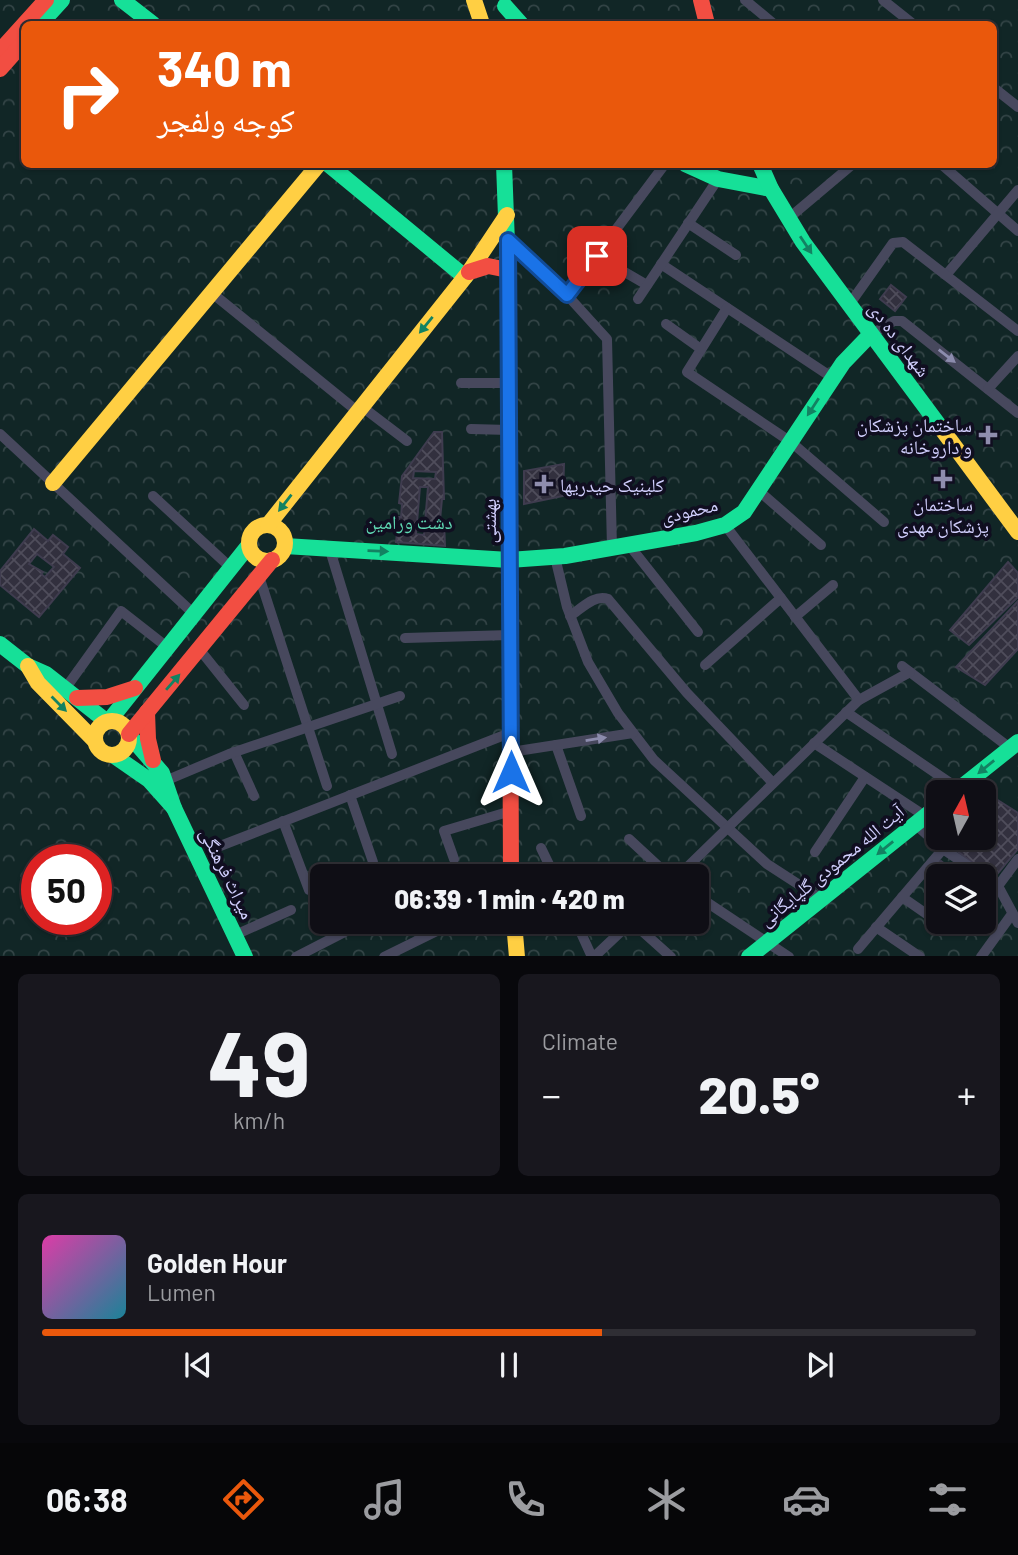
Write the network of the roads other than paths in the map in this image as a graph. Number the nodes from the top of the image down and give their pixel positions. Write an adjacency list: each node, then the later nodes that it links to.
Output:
1 (46, 0): 9 (main road)
2 (62, 0): 10 (main road)
3 (122, 0): 11 (main road)
4 (474, 0): 12 (main road)
5 (701, 0): 15 (main road)
6 (745, 0): 16 (street)
7 (883, 0): 17 (street)
8 (504, 3): 13 (main road); 14 (main road)
9 (27, 21)
10 (43, 21)
11 (149, 21)
12 (481, 21)
13 (503, 21)
14 (519, 21)
15 (707, 21)
16 (770, 21)
17 (909, 21)
18 (21, 28): 19 (main road)
19 (8, 42): 20 (main road)
20 (0, 69)
21 (997, 90): 22 (street)
22 (1018, 107)
23 (315, 168): 47 (main road)
24 (333, 168): 44 (main road)
25 (505, 168): 35 (main road, بهشتی)
26 (662, 168): 41 (street)
27 (694, 168): 31 (main road)
28 (762, 168): 32 (main road, شهدای ده دی)
29 (848, 168): 36 (street)
30 (947, 168): 34 (street)
31 (718, 179): 32 (main road); 37 (street)
32 (771, 189): 36 (main road, شهدای ده دی)
33 (1018, 190): 34 (street)
34 (999, 214): 38 (street); 45 (street)
35 (507, 215): 39 (main road, بهشتی); 44 (main road)
36 (789, 218): 50 (main road, شهدای ده دی, one-way to 50)
37 (688, 223): 40 (street); 42 (street)
38 (1018, 231)
39 (508, 240): 43 (main road, بهشتی); 48 (street)
40 (736, 255)
41 (597, 256): 46 (street); 48 (street)
42 (661, 264): 46 (street); 51 (street)
43 (508, 270): 44 (main road); 59 (main road, بهشتی)
44 (467, 274): 61 (main road, one-way to 61)
45 (946, 275): 50 (street); 53 (street)
46 (647, 285): 49 (street)
47 (212, 293): 61 (street); 68 (main road)
48 (567, 295): 79 (street)
49 (638, 299)
50 (849, 305): 54 (main road, شهدای ده دی)
51 (727, 308): 55 (street); 57 (street)
52 (666, 324): 55 (street)
53 (1018, 331)
54 (870, 335): 57 (main road, محمودی); 60 (street, one-way to 60); 74 (main road, شهدای ده دی)
55 (701, 349): 67 (street)
56 (1018, 356): 60 (street)
57 (833, 378): 67 (main road, محمودی, one-way to 67)
58 (461, 383): 59 (street)
59 (509, 383): 64 (main road, بهشتی)
60 (988, 389): 62 (street)
61 (359, 408): 66 (street); 72 (main road, one-way to 72)
62 (1018, 413)
63 (471, 429): 64 (street)
64 (509, 430): 83 (main road, بهشتی)
65 (0, 433): 68 (street)
66 (407, 441)
67 (791, 442): 69 (main road, محمودی); 71 (street)
68 (53, 483): 88 (street)
69 (759, 491): 73 (main road, محمودی); 77 (street)
70 (153, 496): 84 (street)
71 (884, 522)
72 (268, 525): 75 (main road); 78 (main road)
73 (725, 525): 76 (main road, محمودی); 87 (street)
74 (1018, 532)
75 (249, 545): 82 (main road); 84 (main road)
76 (629, 545): 79 (main road, محمودی); 91 (street)
77 (821, 545)
78 (285, 546): 80 (main road, محمودی); 82 (main road)
79 (612, 548): 81 (main road, محمودی)
80 (330, 550): 83 (main road, محمودی, one-way to 83); 103 (street)
81 (555, 557): 83 (main road, محمودی); 89 (street)
82 (272, 561): 85 (main road)
83 (509, 561): 92 (main road, بهشتی)
84 (230, 567): 88 (main road)
85 (259, 576): 96 (main road); 108 (street)
86 (833, 585): 90 (street)
87 (781, 598): 90 (street); 98 (street)
88 (194, 614): 95 (main road)
89 (570, 616): 110 (street); 125 (street)
90 (796, 617): 102 (street)
91 (698, 632)
92 (510, 635): 93 (street); 109 (main road, بهشتی)
93 (405, 638)
94 (0, 644): 97 (main road)
95 (167, 647): 99 (main road); 100 (street)
96 (200, 650): 104 (street); 105 (main road, one-way to 96)
97 (28, 666): 100 (main road); 112 (main road, one-way to 112)
98 (705, 666)
99 (135, 688): 100 (main road); 107 (main road)
100 (71, 694): 107 (main road)
101 (400, 696): 103 (street)
102 (859, 700): 106 (street); 115 (street)
103 (376, 704): 108 (street); 118 (street)
104 (244, 705)
105 (147, 712): 111 (main road); 120 (main road)
106 (846, 712): 113 (street); 122 (street)
107 (108, 721): 111 (main road); 112 (main road)
108 (307, 727): 116 (street); 126 (street)
109 (510, 733): 117 (main road, بهشتی); 127 (street)
110 (634, 733): 114 (street, one-way to 110); 134 (street)
111 (129, 735): 119 (main road); 120 (main road)
112 (94, 740): 119 (main road)
113 (814, 743): 121 (street); 125 (street)
114 (556, 745): 117 (street); 131 (street)
115 (1014, 745): 123 (main road, one-way to 123)
116 (234, 752): 124 (street); 128 (street)
117 (510, 752): 130 (main road, بهشتی)
118 (392, 754)
119 (113, 755): 129 (main road)
120 (155, 765): 124 (main road)
121 (865, 776): 132 (street); 140 (street)
122 (942, 780)
123 (971, 780)
124 (165, 781): 129 (main road)
125 (773, 783): 134 (street)
126 (327, 786)
127 (349, 795): 133 (street); 143 (street)
128 (254, 796)
129 (174, 808): 163 (main road, میراث فرهنگی)
130 (511, 811): 141 (street); 144 (main road, بهشتی)
131 (581, 816)
132 (926, 816): 151 (main road, آیت الله محمودی گلپایگانی, one-way to 151)
133 (284, 821): 136 (street); 149 (street)
134 (727, 827): 147 (street); 151 (street)
135 (629, 839): 146 (street)
136 (215, 848)
137 (541, 848): 145 (street)
138 (942, 850): 150 (street)
139 (944, 850): 148 (street)
140 (815, 852)
141 (454, 859)
142 (1018, 859): 148 (street)
143 (373, 862)
144 (511, 864)
145 (549, 864)
146 (656, 864)
147 (690, 864)
148 (998, 886): 155 (street)
149 (309, 890)
150 (902, 897): 154 (street); 156 (street)
151 (821, 899): 164 (main road, آیت الله محمودی گلپایگانی)
152 (709, 904): 164 (street)
153 (291, 910): 163 (street)
154 (926, 913)
155 (1015, 919): 176 (street)
156 (876, 927): 165 (street); 175 (street)
157 (345, 934): 166 (street)
158 (431, 934): 168 (street)
159 (514, 934): 169 (main road)
160 (582, 934): 170 (street)
161 (618, 934): 171 (street)
162 (645, 934): 172 (street)
163 (234, 935): 167 (main road, میراث فرهنگی)
164 (767, 943): 173 (main road, آیت الله محمودی گلپایگانی); 174 (street)
165 (858, 949)
166 (315, 953)
167 (244, 956)
168 (386, 956)
169 (517, 956)
170 (593, 956)
171 (594, 956)
172 (670, 956)
173 (751, 956)
174 (787, 956)
175 (919, 956)
176 (982, 956)

